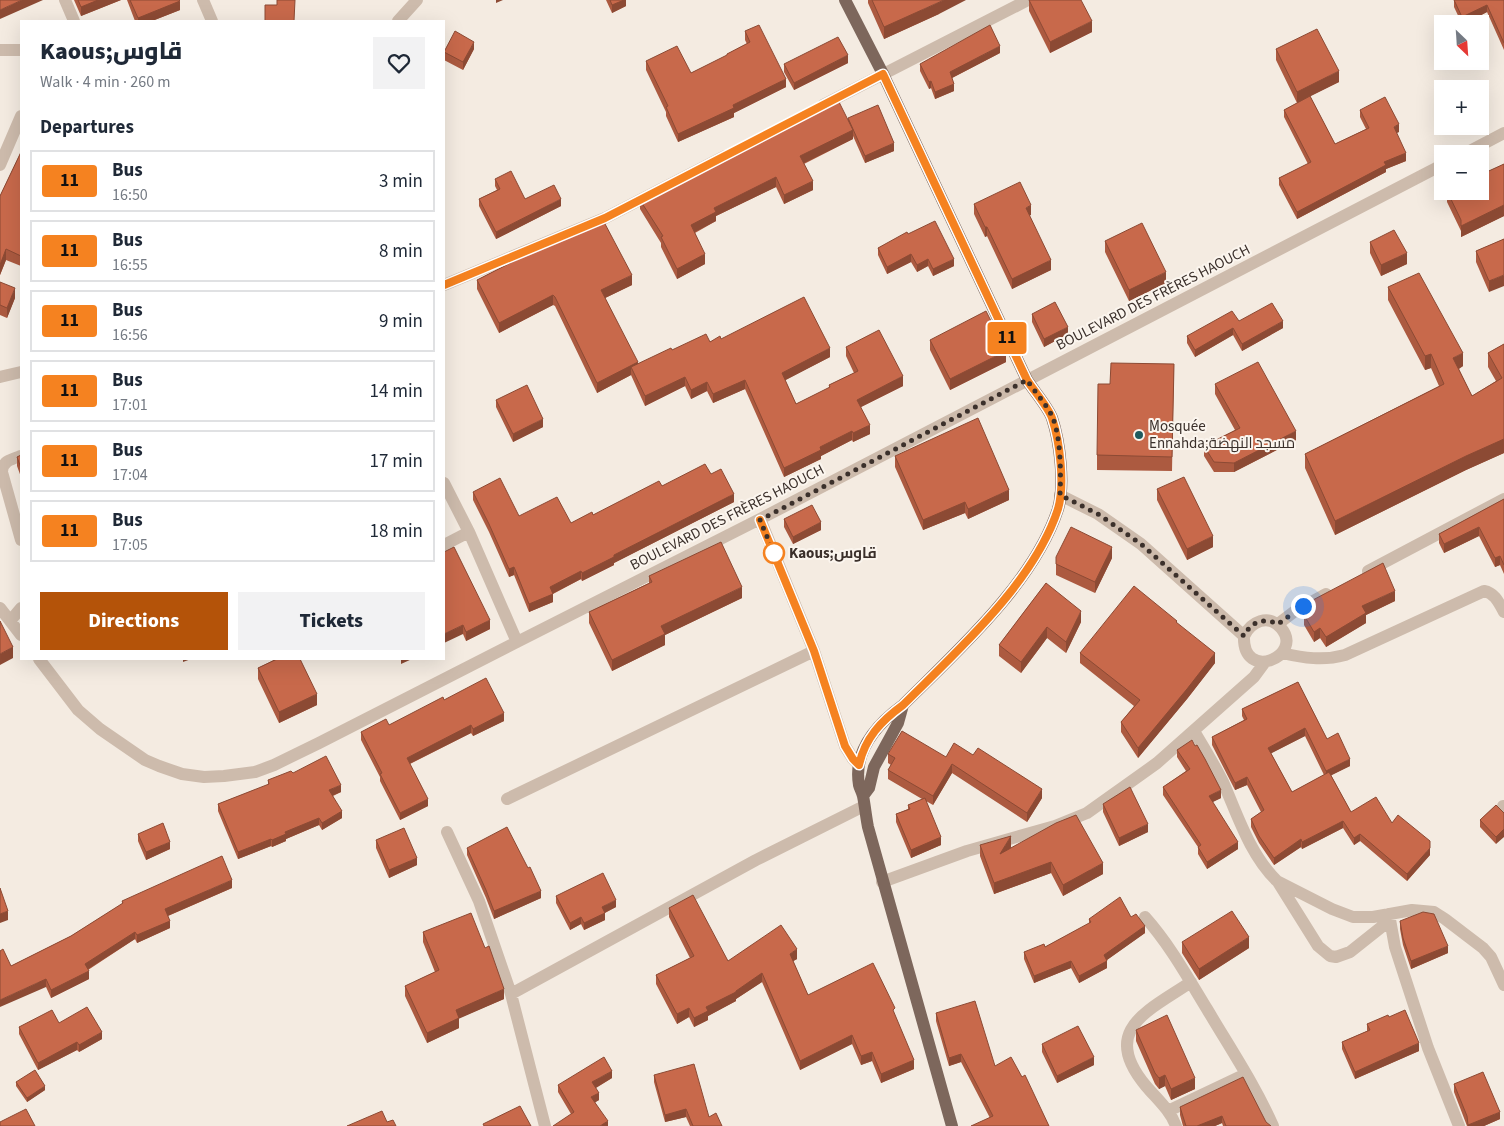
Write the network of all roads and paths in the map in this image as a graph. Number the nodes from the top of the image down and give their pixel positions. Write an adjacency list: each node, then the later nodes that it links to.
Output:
1 (65, 0): 6 (street)
2 (203, 0): 7 (street)
3 (417, 0): 8 (street)
4 (845, 0): 11 (main road)
5 (1028, 0): 11 (street)
6 (70, 20)
7 (212, 20)
8 (399, 20)
9 (20, 49): 10 (street)
10 (0, 50)
11 (883, 74): 12 (street); 22 (main road)
12 (813, 110)
13 (20, 118): 17 (street)
14 (1504, 133): 15 (street)
15 (1481, 145)
16 (735, 151): 19 (street)
17 (0, 165)
18 (1434, 169): 22 (street, BOULEVARD DES FRÈRES HAOUCH)
19 (445, 285)
20 (20, 372): 21 (street)
21 (0, 377)
22 (1027, 380): 25 (main road); 27 (street, BOULEVARD DES FRÈRES HAOUCH)
23 (20, 456): 29 (street)
24 (445, 484): 28 (street)
25 (1060, 495): 39 (street); 45 (main road)
26 (1504, 498): 31 (street)
27 (760, 520): 40 (street, BOULEVARD DES FRÈRES HAOUCH); 41 (street)
28 (469, 532): 30 (street); 40 (street)
29 (20, 536)
30 (445, 544)
31 (1355, 578)
32 (1338, 587): 37 (street)
33 (0, 608): 36 (street)
34 (20, 609): 36 (street)
35 (1504, 612): 42 (street)
36 (11, 620): 38 (street)
37 (1278, 624): 39 (street); 42 (street)
38 (20, 634)
39 (1244, 636): 44 (street)
40 (517, 642): 43 (street, BOULEVARD DES FRÈRES HAOUCH)
41 (814, 651): 47 (street); 48 (street)
42 (1282, 653): 44 (street)
43 (39, 660)
44 (1265, 662): 46 (street)
45 (903, 705): 47 (main road); 49 (main road)
46 (1194, 732): 51 (street); 52 (street)
47 (859, 765): 49 (main road)
48 (507, 799)
49 (863, 801): 52 (main road); 57 (street)
50 (447, 832): 57 (street)
51 (1277, 881): 54 (street); 54 (street)
52 (882, 882): 61 (main road)
53 (1145, 917): 55 (street)
54 (1389, 917): 56 (street); 64 (street)
55 (1190, 982): 58 (street); 59 (street)
56 (1504, 985)
57 (511, 994): 60 (street)
58 (1246, 1074): 59 (street); 63 (street)
59 (1168, 1111): 62 (street)
60 (545, 1126)
61 (952, 1126)
62 (1176, 1126)
63 (1273, 1126)
64 (1459, 1126)

